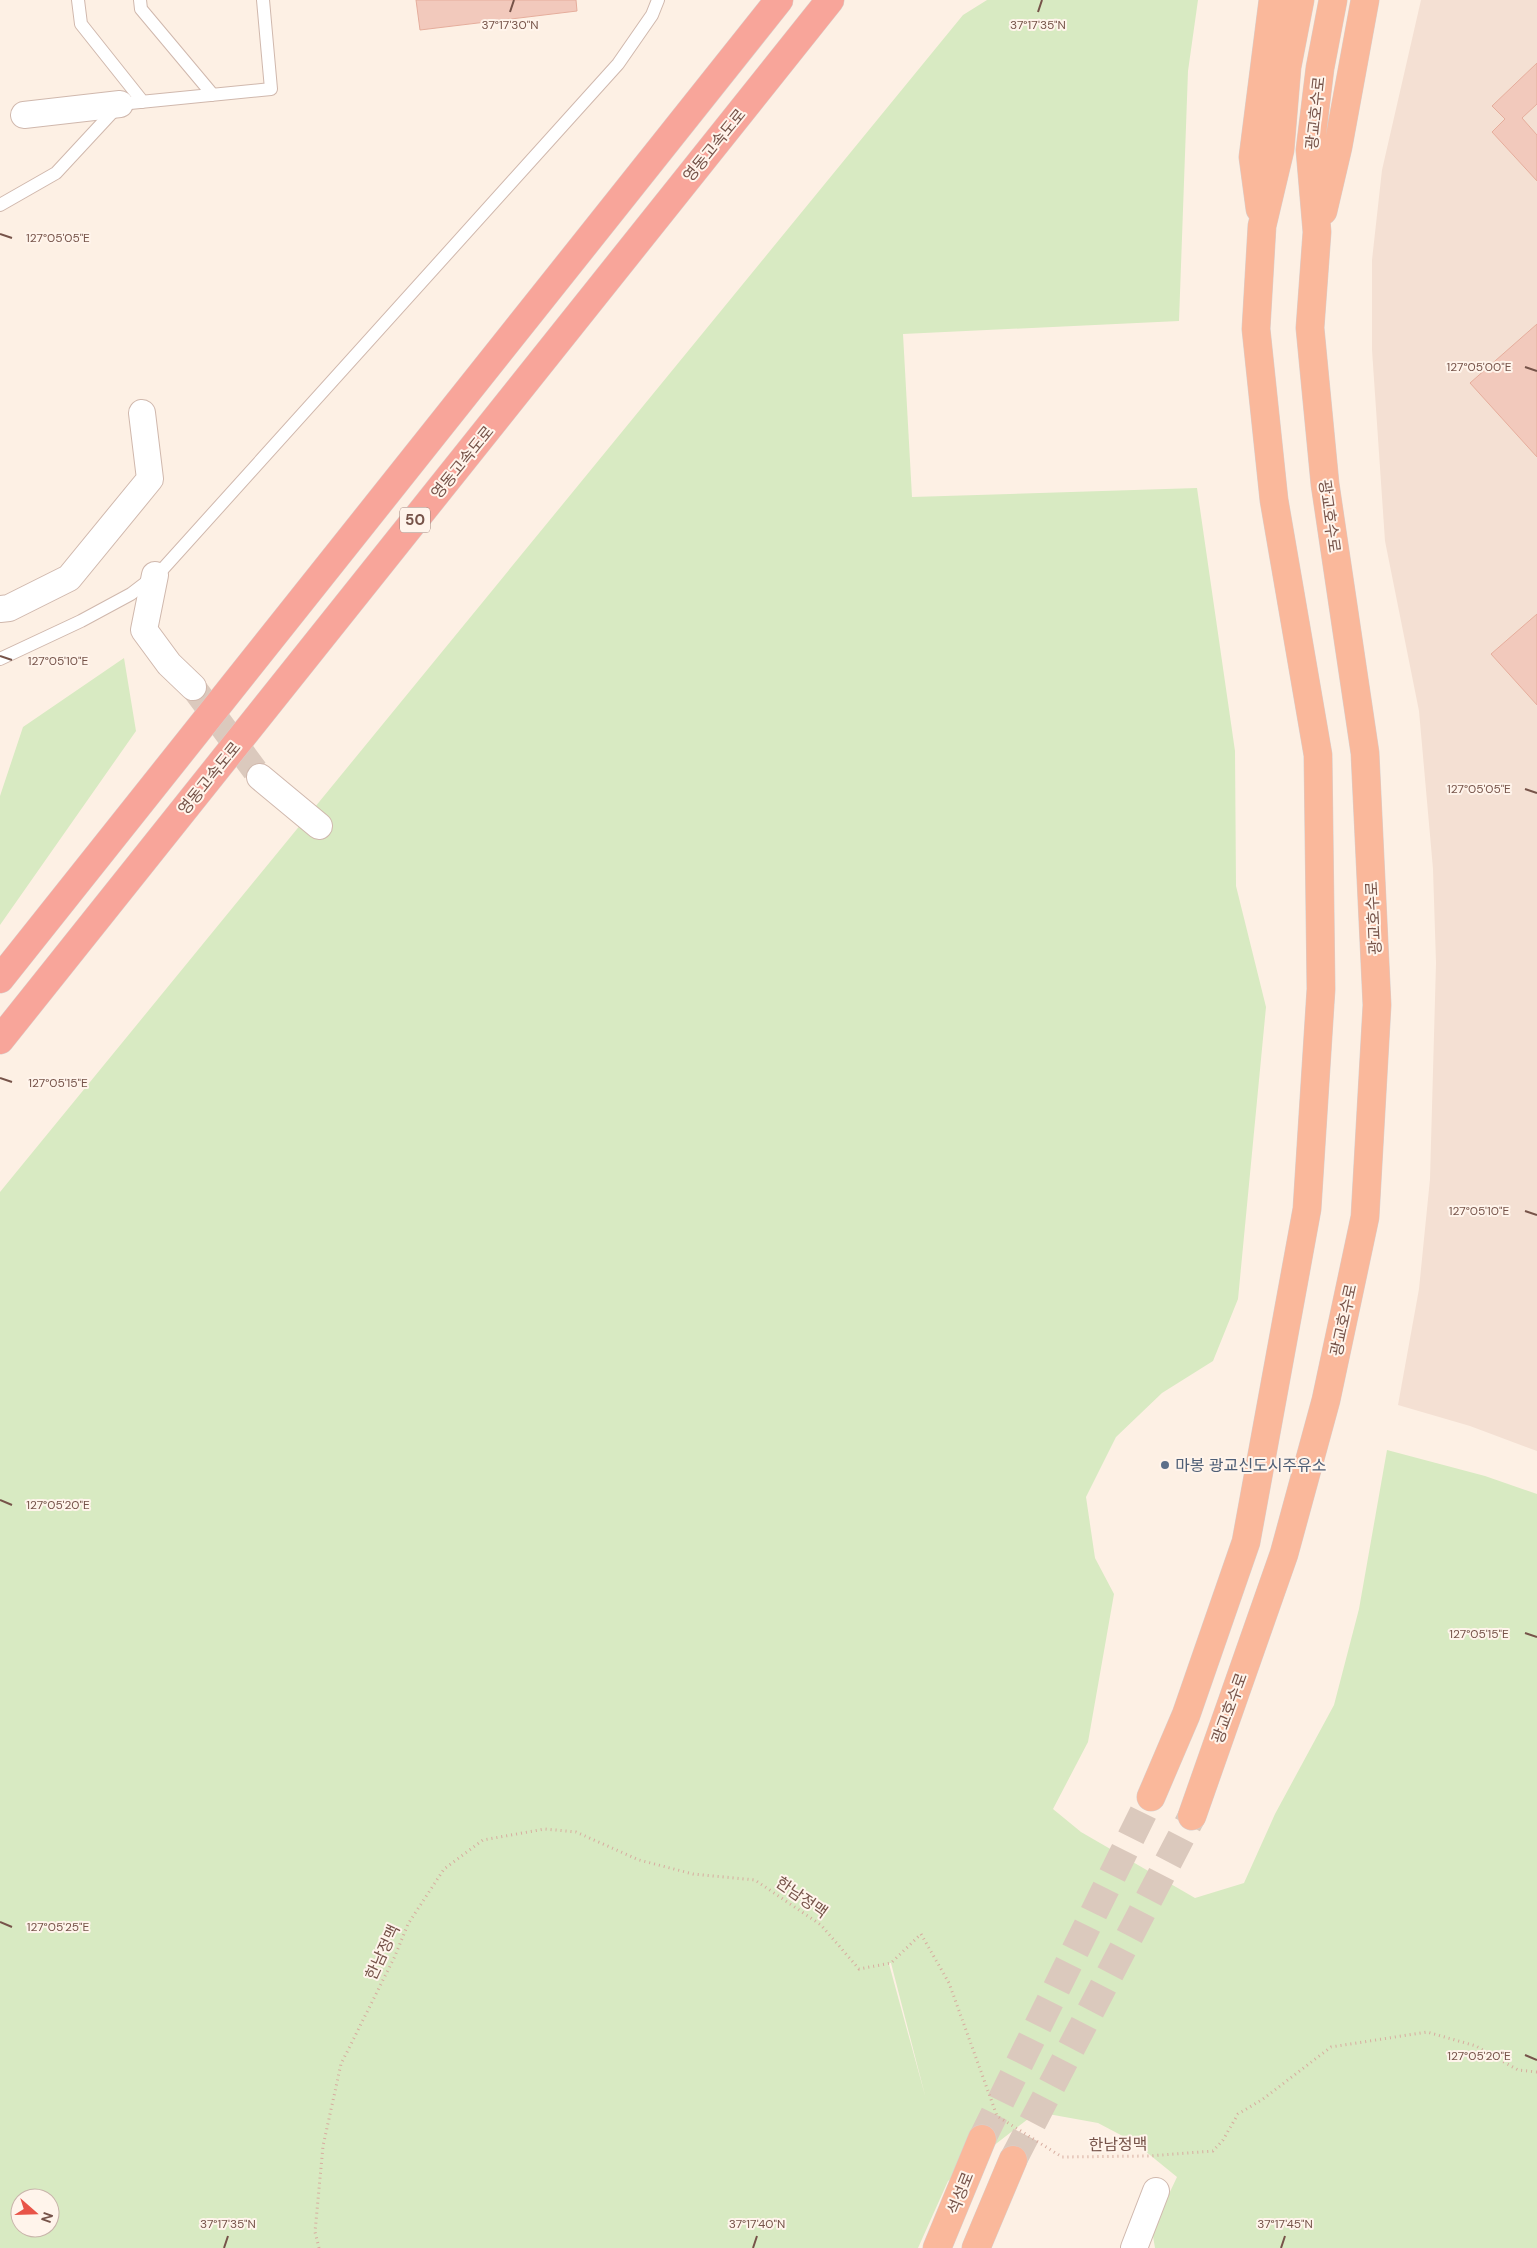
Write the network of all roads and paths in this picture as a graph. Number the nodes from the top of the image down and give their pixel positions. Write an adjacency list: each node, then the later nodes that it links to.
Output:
1 (78, 0): 12 (lane)
2 (140, 0): 11 (lane)
3 (263, 0): 11 (lane)
4 (658, 0): 18 (lane)
5 (779, 0): 24 (highway, 50)
6 (830, 0): 25 (highway, 영동고속도로 / 50)
7 (1273, 0): 15 (highway)
8 (1300, 0): 15 (highway, 광교호수로)
9 (1333, 0): 16 (highway, 광교호수로)
10 (1366, 0): 16 (highway)
11 (213, 95): 12 (lane)
12 (132, 103): 13 (street); 14 (lane)
13 (24, 115)
14 (0, 205)
15 (1262, 226): 26 (highway, 광교호수로)
16 (1317, 232): 27 (highway, 광교호수로)
17 (142, 413): 19 (street)
18 (155, 575): 20 (lane); 21 (street)
19 (0, 610)
20 (0, 659)
21 (193, 687)
22 (260, 777): 23 (street)
23 (320, 826)
24 (0, 979)
25 (0, 1040)
26 (1150, 1797)
27 (1192, 1816)
28 (1537, 2072): 32 (path, 한남정맥)
29 (982, 2139): 33 (highway, 석성로)
30 (1014, 2160): 34 (highway)
31 (1156, 2192): 35 (street)
32 (319, 2248)
33 (937, 2248)
34 (976, 2248)
35 (1134, 2248)

